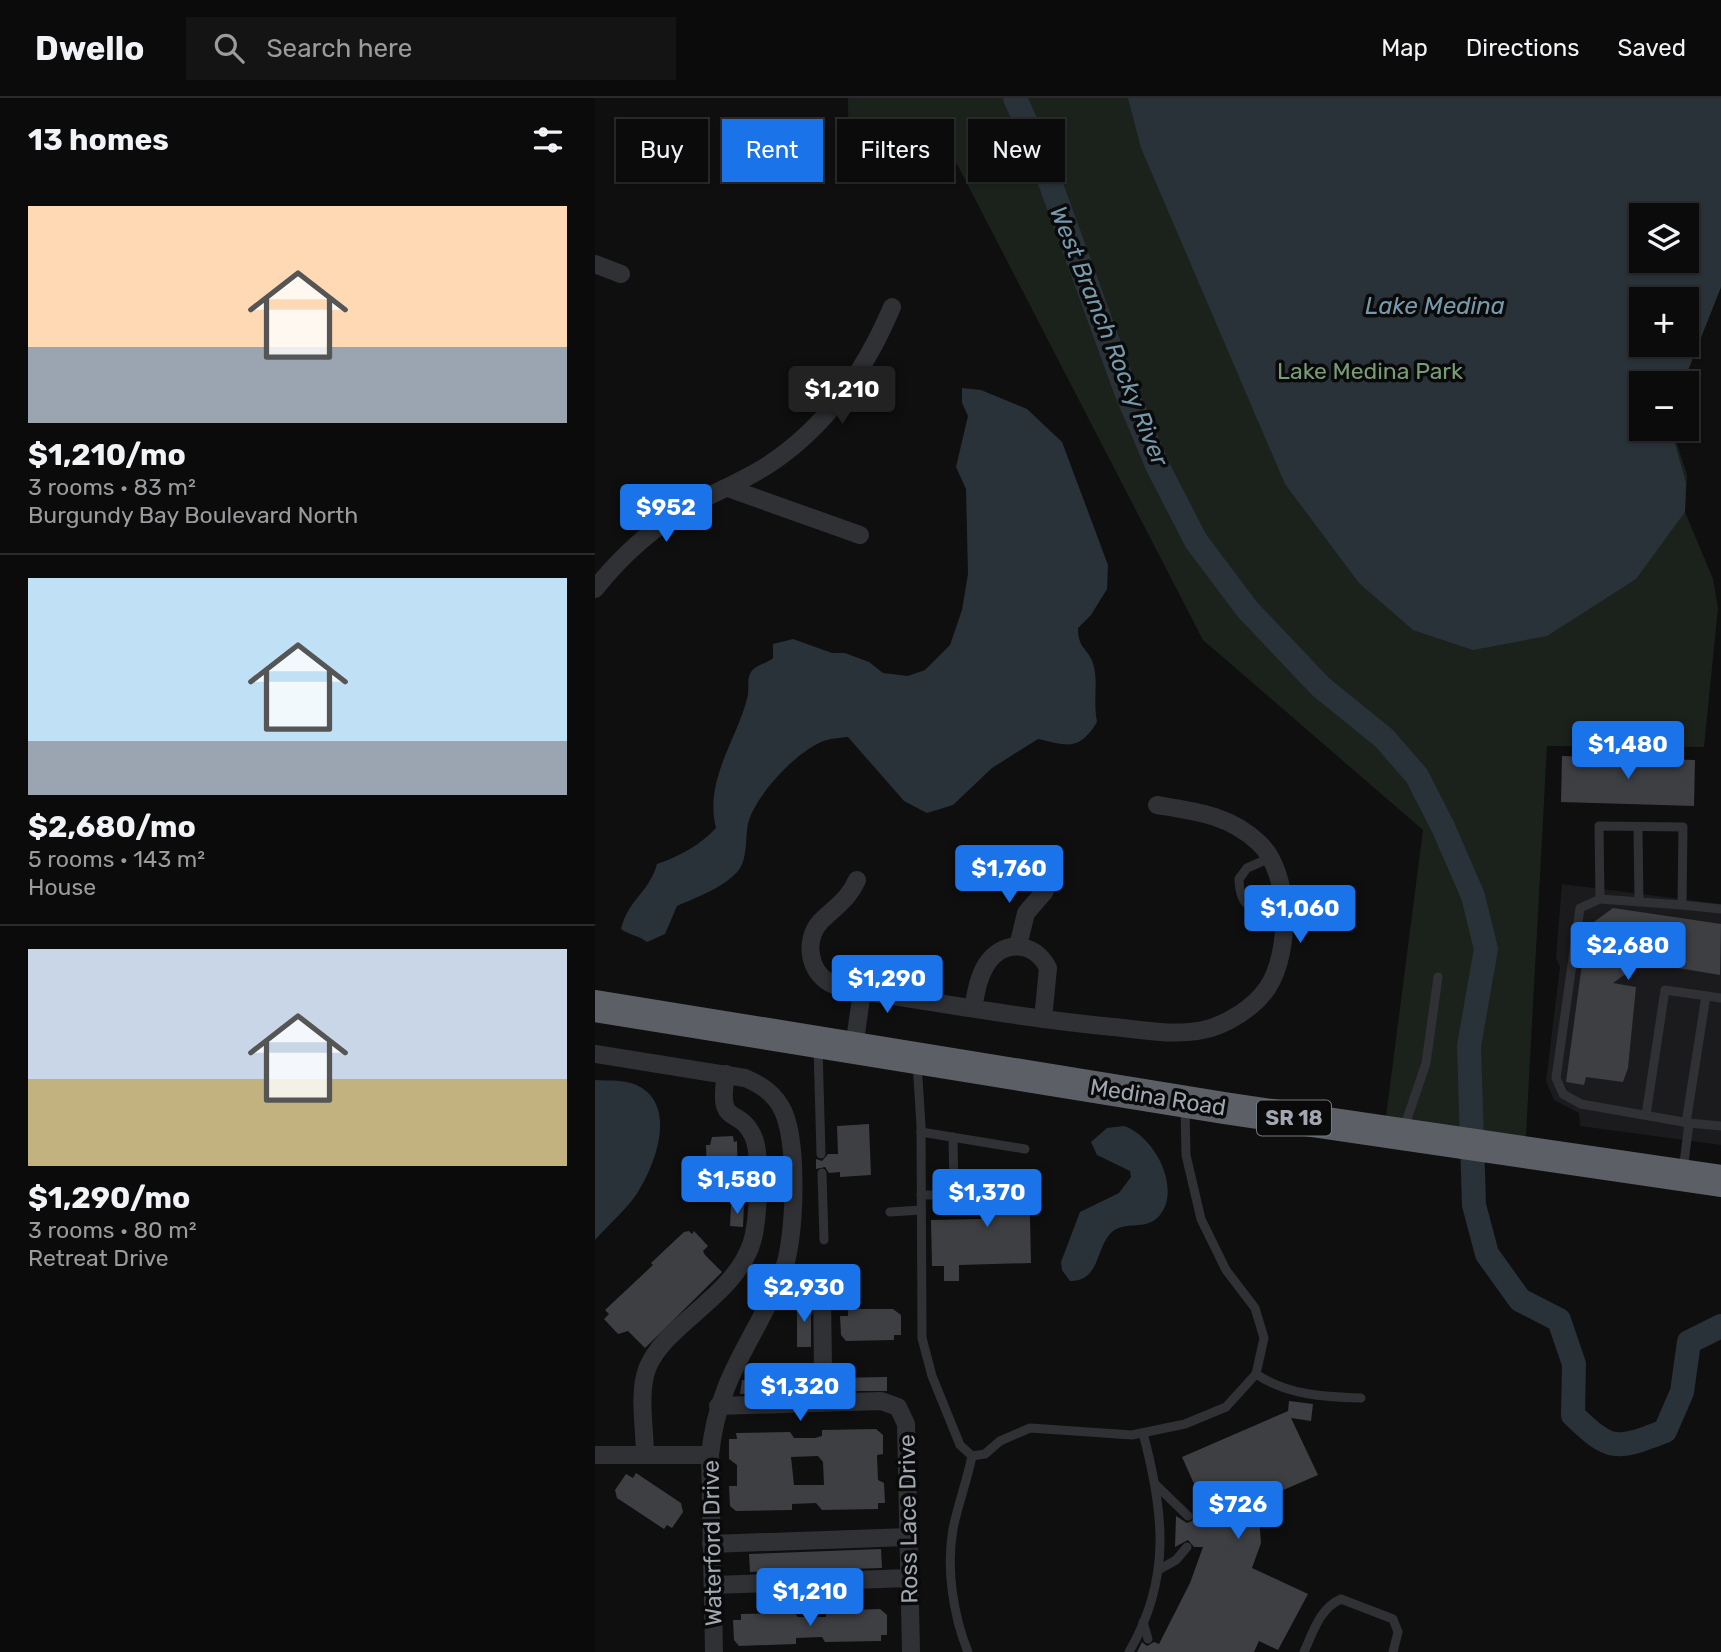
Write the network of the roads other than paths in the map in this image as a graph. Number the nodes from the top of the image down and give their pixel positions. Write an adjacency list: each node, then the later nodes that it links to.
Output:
1 (595, 264): 2 (street)
2 (621, 274)
3 (892, 307): 4 (street)
4 (728, 488): 5 (street); 6 (street)
5 (860, 535)
6 (595, 589)
7 (1157, 805): 9 (street)
8 (1638, 827): 12 (lane); 13 (lane); 15 (lane)
9 (1270, 858): 14 (street); 14 (lane)
10 (857, 880): 19 (street)
11 (1045, 891): 17 (street)
12 (1600, 899): 13 (lane); 31 (lane)
13 (1639, 902): 15 (lane)
14 (1283, 905): 24 (street)
15 (1682, 905): 16 (lane)
16 (1721, 909)
17 (1018, 946): 23 (street); 24 (street)
18 (1438, 977): 35 (lane)
19 (862, 991): 23 (street); 26 (street)
20 (1706, 996): 21 (lane); 31 (lane); 32 (lane)
21 (1721, 998)
22 (595, 1006): 25 (highway, Medina Road / SR 18)
23 (973, 1008): 24 (street)
24 (1043, 1019)
25 (817, 1042): 26 (highway, Medina Road / SR 18); 38 (lane)
26 (854, 1048): 28 (highway, Medina Road / SR 18)
27 (595, 1054): 29 (street, Waterford Drive)
28 (916, 1058): 30 (highway, Medina Road / SR 18); 34 (lane)
29 (726, 1074): 50 (street, Waterford Drive); 53 (street)
30 (1185, 1101): 35 (highway, Medina Road / SR 18); 47 (lane)
31 (1646, 1115): 32 (lane)
32 (1688, 1123): 33 (lane); 40 (lane)
33 (1721, 1126)
34 (921, 1132): 36 (lane); 42 (lane)
35 (1417, 1137): 40 (highway, Medina Road / SR 18)
36 (953, 1138): 37 (lane); 42 (lane)
37 (1025, 1149)
38 (821, 1154)
39 (822, 1173): 45 (lane)
40 (1682, 1176): 41 (highway, Medina Road / SR 18)
41 (1721, 1181)
42 (921, 1195): 43 (lane)
43 (921, 1210): 44 (lane); 55 (lane)
44 (890, 1212)
45 (824, 1240)
46 (822, 1294): 49 (street)
47 (1256, 1374): 48 (lane); 51 (lane)
48 (1361, 1398)
49 (810, 1403): 50 (street); 58 (street, Ross Lace Drive)
50 (718, 1406): 54 (street, Waterford Drive)
51 (1143, 1433): 55 (lane); 56 (lane)
52 (595, 1455): 53 (street)
53 (645, 1455): 54 (street)
54 (710, 1455): 59 (street, Waterford Drive)
55 (972, 1456): 68 (lane)
56 (1156, 1485): 57 (lane); 61 (lane)
57 (1188, 1516)
58 (908, 1537): 59 (street); 62 (street, Ross Lace Drive)
59 (712, 1544): 63 (street, Waterford Drive)
60 (1187, 1547): 61 (lane)
61 (1160, 1569): 64 (lane)
62 (909, 1578): 63 (street); 67 (street, Ross Lace Drive)
63 (713, 1585): 66 (street, Waterford Drive)
64 (1143, 1622): 65 (lane); 69 (lane)
65 (1148, 1639)
66 (714, 1652)
67 (911, 1652)
68 (968, 1652)
69 (1129, 1652)
70 (1304, 1652): 71 (lane)
71 (1393, 1652)

